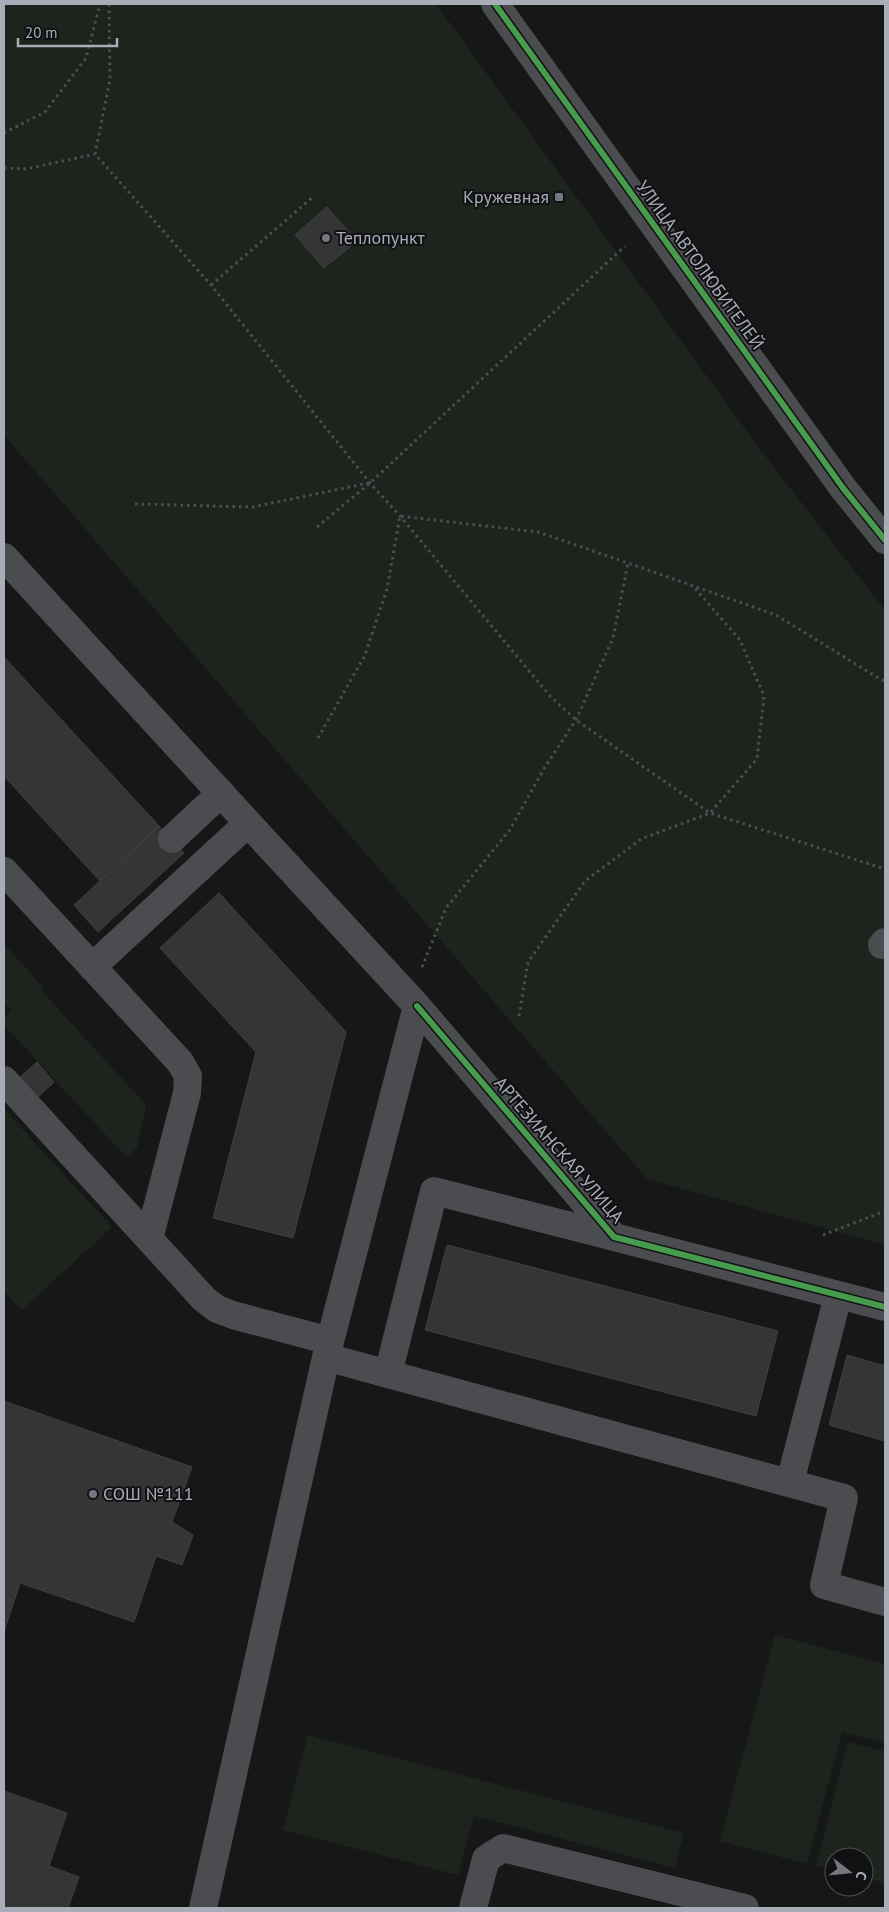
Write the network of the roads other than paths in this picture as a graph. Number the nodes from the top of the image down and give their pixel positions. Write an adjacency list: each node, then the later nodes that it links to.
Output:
1 (495, 4): 2 (street, УЛИЦА АВТОЛЮБИТЕЛЕЙ)
2 (885, 540)
3 (4, 557): 4 (street, АРТЕЗИАНСКАЯ УЛИЦА)
4 (222, 793): 5 (street, АРТЕЗИАНСКАЯ УЛИЦА); 6 (street)
5 (248, 822): 8 (street); 9 (street, АРТЕЗИАНСКАЯ УЛИЦА)
6 (172, 839)
7 (4, 871): 8 (street)
8 (92, 967): 12 (street)
9 (413, 1002): 11 (street, АРТЕЗИАНСКАЯ УЛИЦА); 15 (street)
10 (4, 1080): 12 (street)
11 (614, 1237): 13 (street, АРТЕЗИАНСКАЯ УЛИЦА); 16 (street)
12 (149, 1238): 15 (street)
13 (838, 1296): 14 (street, АРТЕЗИАНСКАЯ УЛИЦА); 17 (street)
14 (885, 1307)
15 (328, 1349): 16 (street); 19 (street)
16 (388, 1374): 17 (street)
17 (790, 1482): 18 (street)
18 (885, 1602)
19 (203, 1908)
20 (473, 1908): 21 (street)
21 (745, 1908)

